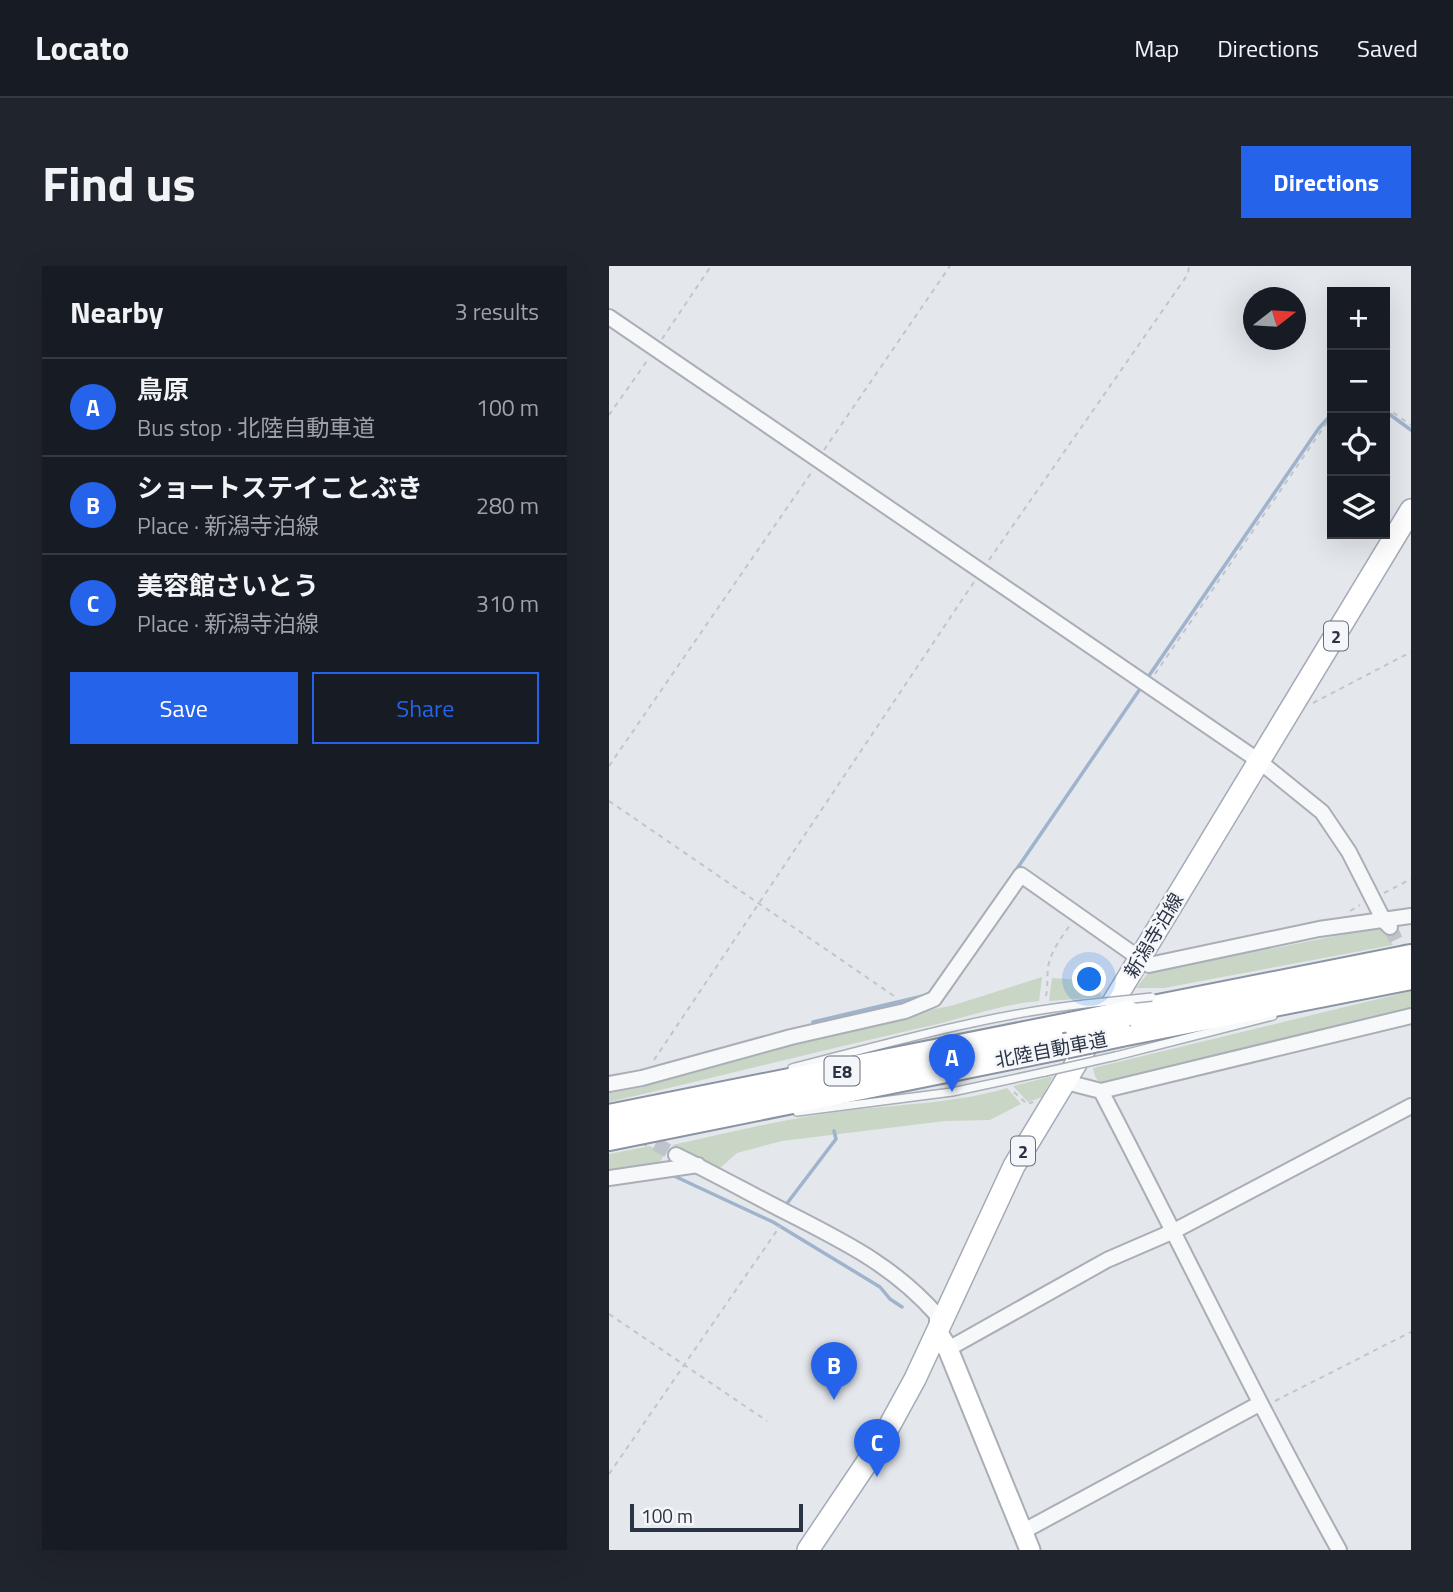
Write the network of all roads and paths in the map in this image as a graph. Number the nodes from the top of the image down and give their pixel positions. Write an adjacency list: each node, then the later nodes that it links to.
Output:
1 (950, 266): 7 (path)
2 (1189, 266): 9 (path)
3 (609, 317): 7 (street)
4 (1390, 410): 6 (path)
5 (1327, 422): 11 (path)
6 (1411, 425)
7 (818, 458): 9 (street); 14 (path)
8 (1411, 510): 13 (main road, 新潟寺泊線 / 2)
9 (981, 572): 11 (street); 16 (path)
10 (1411, 652): 12 (path)
11 (1148, 687): 13 (street)
12 (1314, 703)
13 (1259, 761): 19 (street); 21 (main road, 新潟寺泊線 / 2)
14 (609, 766)
15 (609, 801): 16 (path)
16 (759, 902): 26 (path); 31 (path)
17 (1411, 916): 19 (street)
18 (1074, 918): 25 (path)
19 (1387, 924): 21 (street)
20 (1411, 955): 23 (lane); 29 (highway, 北陸自動車道 / E8)
21 (1139, 956): 26 (street); 33 (main road, 新潟寺泊線 / 2)
22 (1411, 977): 29 (highway, 北陸自動車道 / E8)
23 (1202, 989)
24 (1164, 995): 28 (lane, bridge)
25 (1046, 996)
26 (905, 1011): 31 (street)
27 (1411, 1016): 35 (street)
28 (1075, 1025): 29 (highway, 北陸自動車道 / E8, bridge); 30 (lane); 40 (highway, 北陸自動車道 / E8); 42 (highway, 北陸自動車道 / E8)
29 (1122, 1034): 39 (lane, bridge)
30 (788, 1069)
31 (642, 1077): 34 (street)
32 (751, 1079): 40 (lane)
33 (1066, 1082): 35 (street); 50 (main road, 新潟寺泊線 / 2)
34 (609, 1084)
35 (1101, 1091): 47 (street)
36 (1014, 1092): 37 (path)
37 (1027, 1104)
38 (1411, 1106): 47 (street)
39 (788, 1114)
40 (614, 1116)
41 (711, 1127): 42 (lane)
42 (609, 1141)
43 (676, 1155): 44 (street)
44 (698, 1166): 45 (street); 46 (street)
45 (609, 1178)
46 (789, 1213): 50 (street); 51 (path)
47 (1174, 1231): 50 (street); 52 (street)
48 (609, 1314): 51 (path)
49 (1411, 1332): 52 (path)
50 (942, 1341): 55 (street); 56 (main road, 新潟寺泊線 / 2)
51 (683, 1365): 53 (path); 54 (path)
52 (1261, 1407): 55 (street); 57 (street)
53 (767, 1421)
54 (609, 1474)
55 (1026, 1541)
56 (808, 1550)
57 (1339, 1550)

